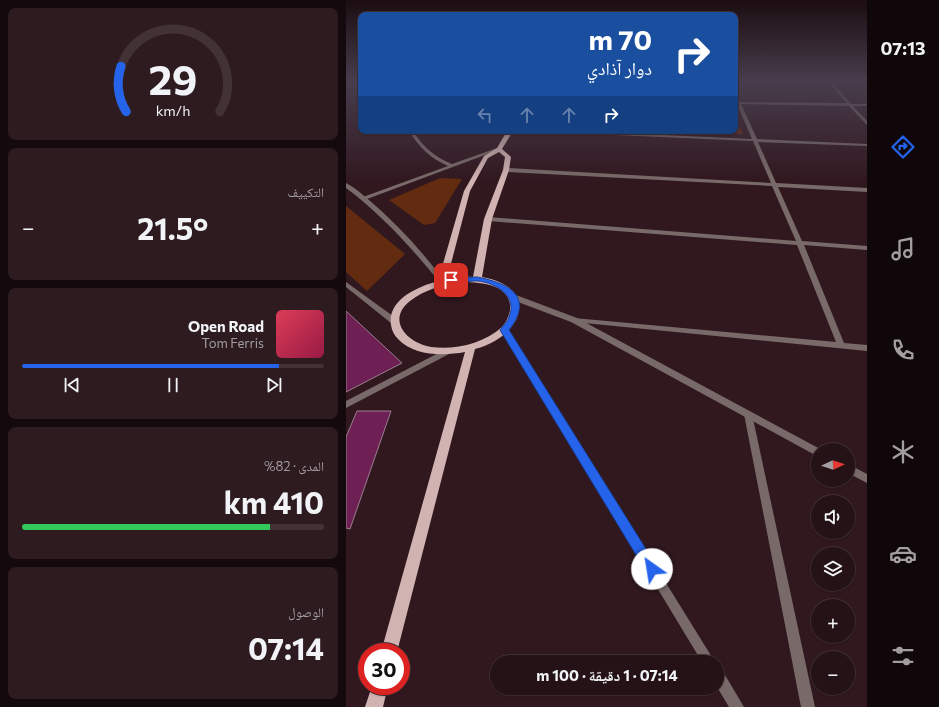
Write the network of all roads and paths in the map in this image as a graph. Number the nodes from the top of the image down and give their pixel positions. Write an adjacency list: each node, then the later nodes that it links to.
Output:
1 (744, 115): 7 (street)
2 (859, 115): 3 (street)
3 (867, 124)
4 (413, 134): 10 (street)
5 (508, 134): 9 (main road)
6 (614, 134): 7 (street)
7 (754, 140): 8 (street); 12 (street)
8 (867, 145)
9 (499, 149): 10 (street); 11 (main road); 20 (main road)
10 (452, 166): 15 (street)
11 (506, 170): 12 (street); 16 (main road)
12 (774, 184): 14 (street); 17 (street)
13 (346, 185): 15 (street)
14 (867, 190)
15 (365, 198): 20 (street)
16 (488, 219): 17 (street); 19 (main road)
17 (800, 243): 18 (street); 26 (street)
18 (867, 248)
19 (477, 279): 20 (main road); 22 (main road)
20 (442, 282): 24 (main road)
21 (346, 284): 24 (street)
22 (513, 297): 23 (street); 25 (main road)
23 (574, 320): 26 (street); 31 (street)
24 (394, 321): 29 (main road)
25 (505, 330): 27 (main road); 36 (street)
26 (841, 346): 28 (street)
27 (471, 347): 29 (main road); 35 (main road)
28 (867, 348)
29 (448, 351): 30 (street)
30 (346, 405)
31 (748, 414): 32 (street); 41 (street)
32 (811, 448)
33 (855, 472): 34 (street)
34 (867, 479)
35 (391, 643)
36 (705, 655)
37 (724, 686): 40 (street)
38 (377, 695): 39 (main road)
39 (374, 707)
40 (737, 707)
41 (808, 707)

